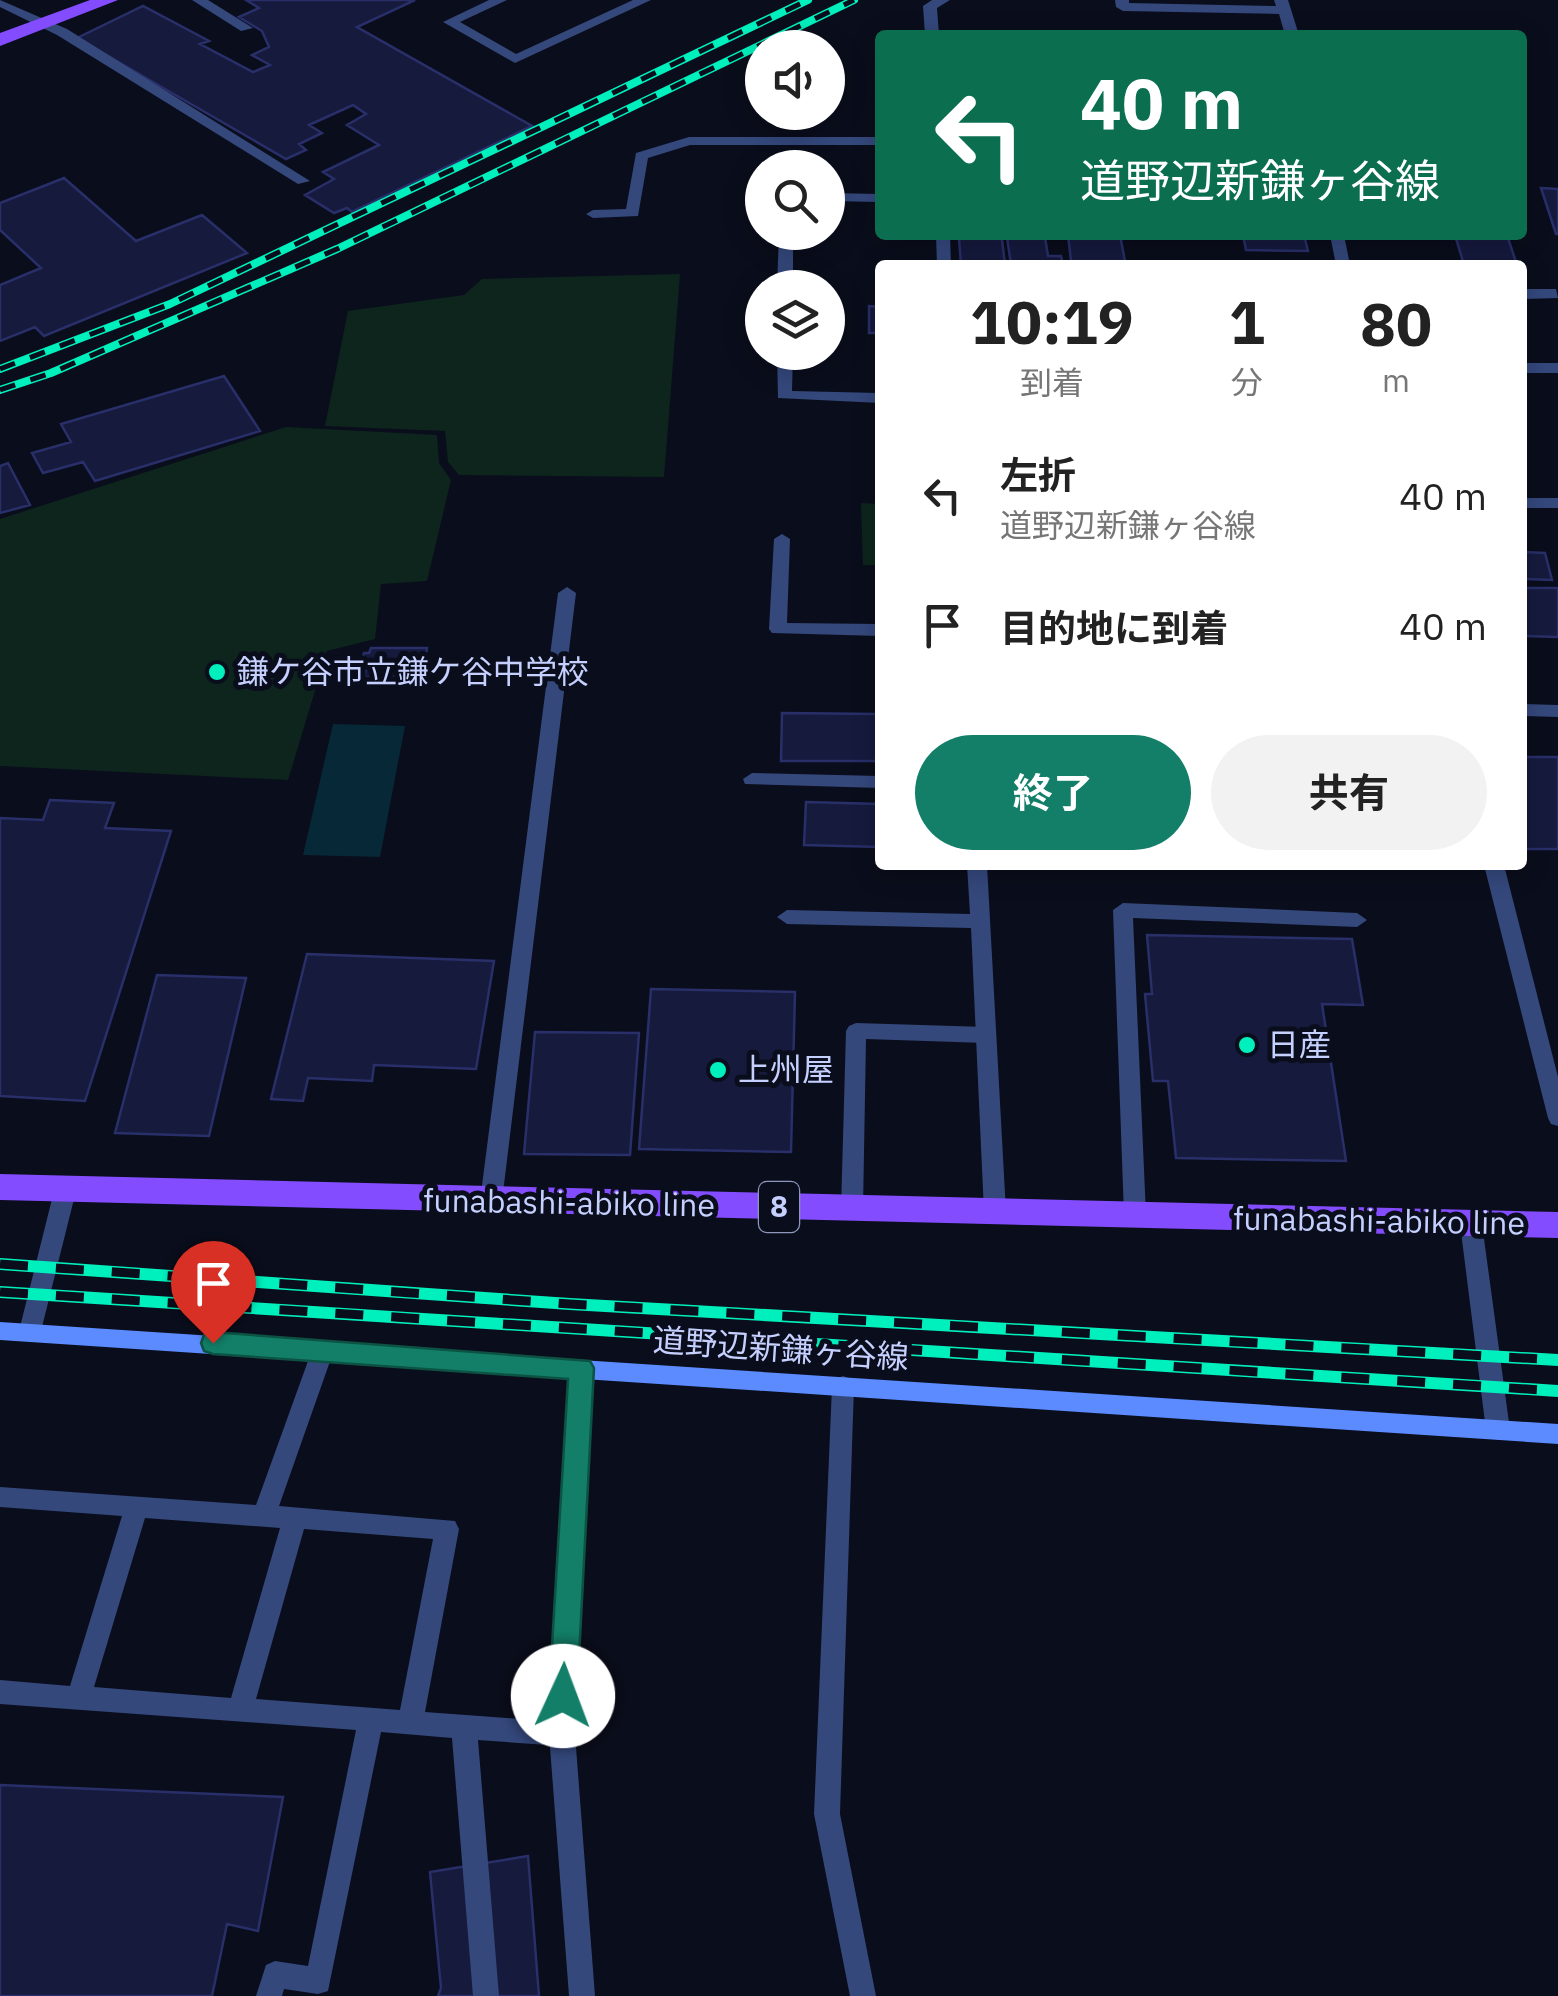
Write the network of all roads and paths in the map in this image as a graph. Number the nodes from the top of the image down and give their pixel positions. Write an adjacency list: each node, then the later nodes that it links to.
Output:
1 (108, 0): 9 (main road)
2 (199, 0): 10 (street)
3 (500, 0): 4 (street)
4 (644, 0)
5 (943, 0): 11 (street)
6 (1122, 0): 8 (street)
7 (0, 2): 9 (street)
8 (1282, 5): 12 (street)
9 (45, 24): 13 (main road); 15 (street)
10 (246, 28)
11 (932, 30)
12 (1290, 30)
13 (0, 40)
14 (875, 141): 18 (street)
15 (304, 181)
16 (845, 197): 17 (street)
17 (875, 198)
18 (593, 214)
19 (1527, 294): 20 (street)
20 (1556, 294)
21 (1527, 368): 22 (street)
22 (1558, 368)
23 (785, 370): 24 (street)
24 (875, 398)
25 (1527, 503): 26 (street)
26 (1558, 503)
27 (782, 540): 29 (street)
28 (567, 594): 44 (street)
29 (875, 630)
30 (1527, 710): 31 (street)
31 (1558, 711)
32 (752, 779): 33 (street)
33 (875, 782)
34 (977, 870): 38 (street)
35 (1495, 870): 40 (street)
36 (787, 917): 38 (street)
37 (1357, 920): 47 (street)
38 (980, 922): 39 (street)
39 (986, 1035): 45 (street); 46 (street)
40 (1550, 1056): 41 (street)
41 (1558, 1118)
42 (0, 1187): 43 (main road, funabashi-abiko line / 8)
43 (66, 1191): 44 (main road, funabashi-abiko line / 8); 51 (street)
44 (491, 1201): 45 (main road, funabashi-abiko line / 8)
45 (852, 1209): 46 (main road, funabashi-abiko line / 8)
46 (995, 1212): 47 (main road, funabashi-abiko line / 8)
47 (1135, 1215): 48 (main road, funabashi-abiko line / 8)
48 (1471, 1224): 49 (main road, funabashi-abiko line / 8); 55 (street)
49 (1558, 1225)
50 (0, 1331): 51 (street, 道野辺新鎌ヶ谷線)
51 (30, 1331): 52 (street, 道野辺新鎌ヶ谷線)
52 (323, 1350): 53 (street, 道野辺新鎌ヶ谷線); 59 (street)
53 (581, 1368): 54 (street, 道野辺新鎌ヶ谷線); 67 (street)
54 (843, 1386): 55 (street, 道野辺新鎌ヶ谷線); 71 (street)
55 (1498, 1430): 56 (street, 道野辺新鎌ヶ谷線)
56 (1558, 1434)
57 (0, 1497): 58 (street)
58 (136, 1507): 59 (street); 62 (street)
59 (264, 1516): 60 (street)
60 (295, 1518): 63 (street); 65 (street)
61 (0, 1692): 62 (street)
62 (79, 1697): 63 (street)
63 (240, 1710): 64 (street)
64 (371, 1720): 65 (street); 68 (street)
65 (410, 1723): 66 (street)
66 (464, 1728): 67 (street); 69 (street)
67 (562, 1734): 70 (street)
68 (269, 1996)
69 (486, 1996)
70 (582, 1996)
71 (863, 1996)

